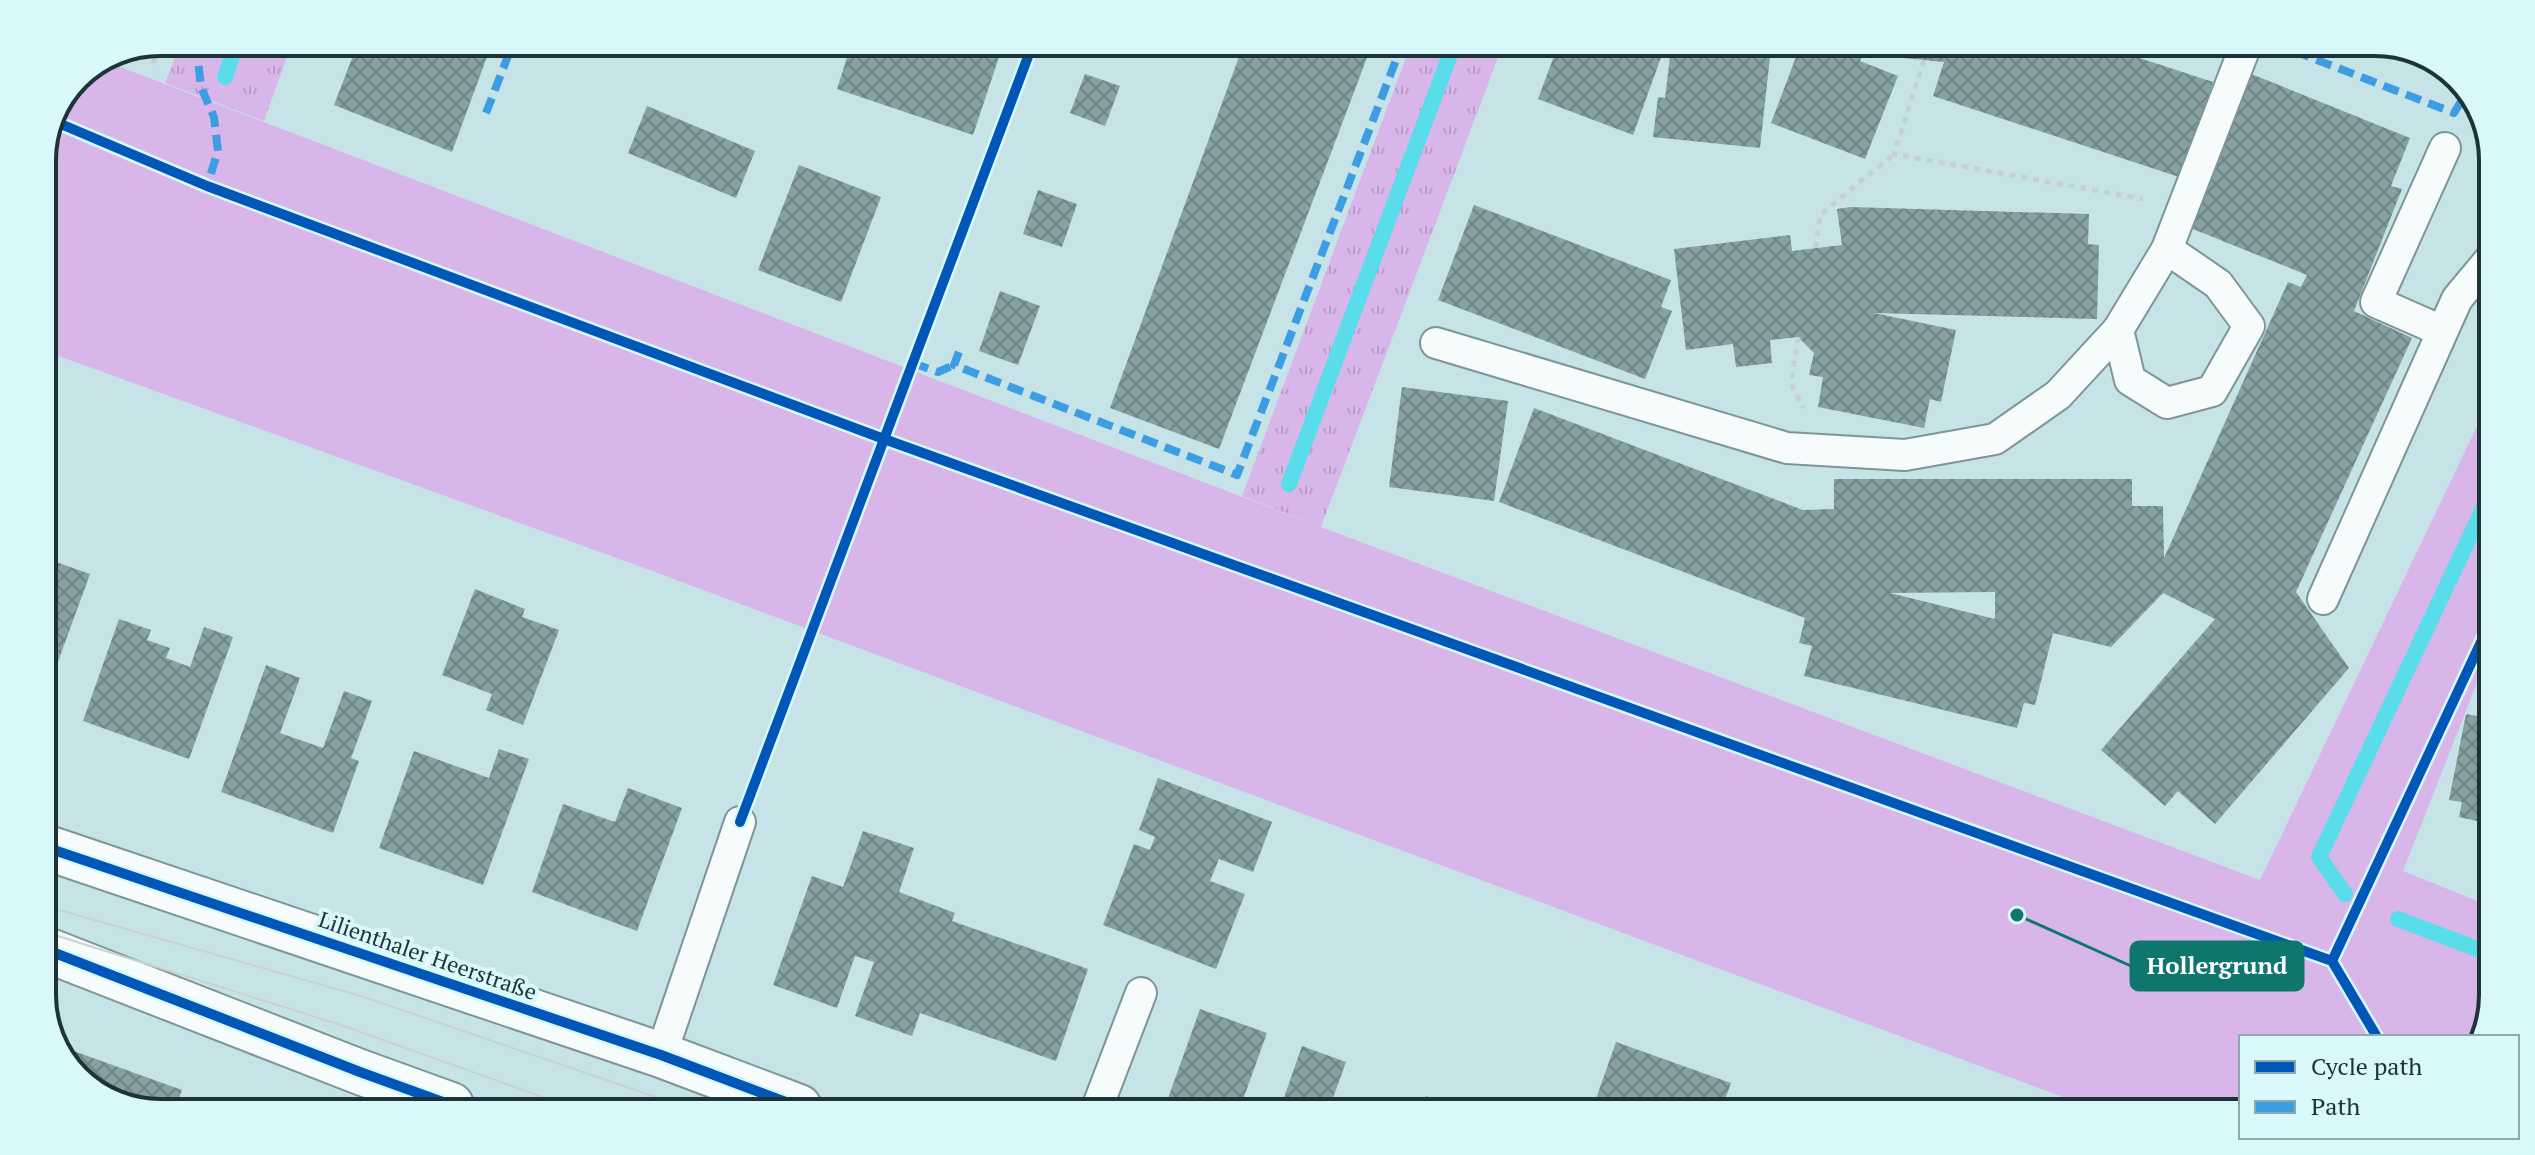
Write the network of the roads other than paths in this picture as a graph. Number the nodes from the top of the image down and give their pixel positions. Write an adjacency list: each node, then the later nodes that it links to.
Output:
1 (2242, 56): 3 (lane)
2 (2445, 148): 6 (lane)
3 (2167, 249): 5 (lane); 5 (lane)
4 (2479, 273): 6 (lane)
5 (2118, 330): 7 (lane)
6 (2442, 331): 8 (lane)
7 (1436, 343)
8 (2323, 599)
9 (740, 822): 13 (lane)
10 (56, 851): 13 (main road, Lilienthaler Heerstraße)
11 (56, 953): 14 (main road)
12 (1141, 993): 16 (lane)
13 (661, 1055): 15 (main road, Lilienthaler Heerstraße)
14 (435, 1099)
15 (778, 1099)
16 (1100, 1099)

